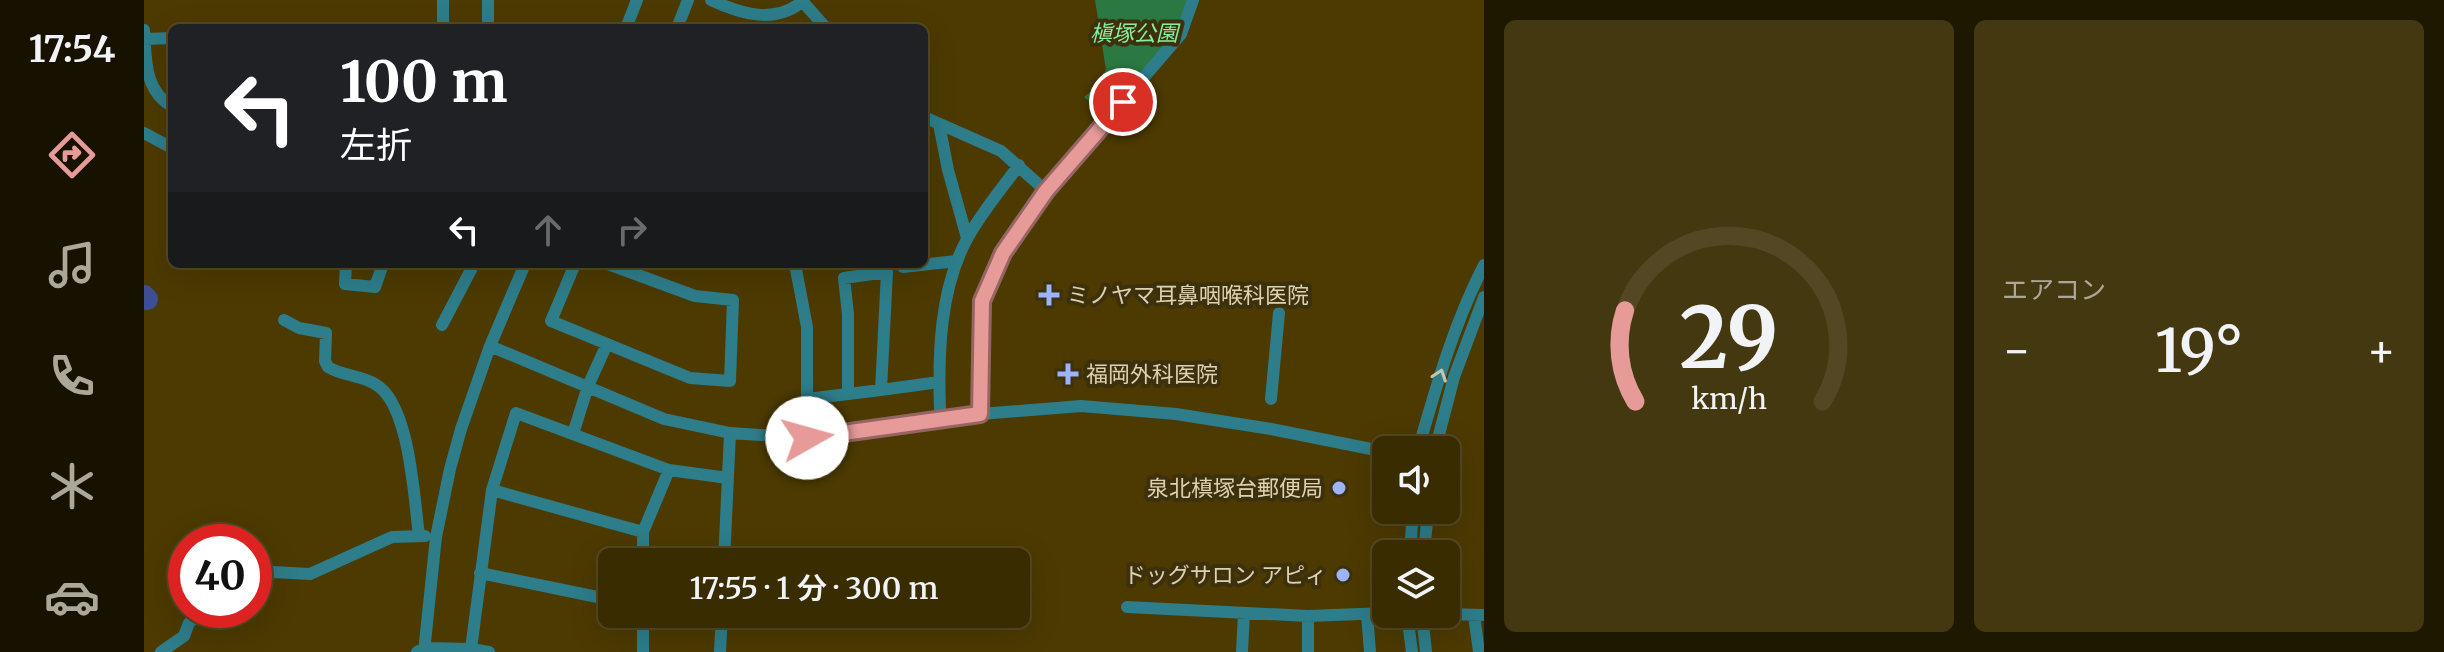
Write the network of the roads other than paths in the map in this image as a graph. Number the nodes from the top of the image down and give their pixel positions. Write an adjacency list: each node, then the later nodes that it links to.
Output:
1 (443, 0): 8 (street)
2 (488, 0): 9 (street)
3 (637, 0): 10 (street)
4 (688, 0): 11 (street)
5 (711, 0): 7 (street)
6 (1193, 0): 22 (street)
7 (803, 1): 12 (street)
8 (443, 24)
9 (488, 24)
10 (628, 24)
11 (679, 24)
12 (823, 24)
13 (144, 30): 15 (street)
14 (168, 38): 15 (street)
15 (144, 39): 16 (street)
16 (168, 104)
17 (928, 119): 18 (street)
18 (939, 124): 21 (street); 23 (street)
19 (144, 133): 20 (street)
20 (168, 146)
21 (1019, 165): 22 (street); 23 (street)
22 (1046, 191): 51 (street)
23 (967, 238): 24 (street)
24 (956, 261): 25 (street); 44 (street)
25 (928, 263)
26 (1484, 265): 54 (street, one-way to 26)
27 (346, 268): 28 (street)
28 (382, 268)
29 (472, 268): 41 (street)
30 (523, 268): 43 (street)
31 (573, 268): 42 (street)
32 (619, 268): 42 (street)
33 (796, 268): 48 (street)
34 (840, 268): 37 (street)
35 (896, 268): 36 (street)
36 (887, 272): 37 (street); 46 (street)
37 (844, 278): 47 (street)
38 (1484, 297): 55 (street)
39 (1279, 313): 49 (street)
40 (284, 320): 62 (street)
41 (442, 325)
42 (607, 344): 45 (street)
43 (490, 346): 45 (street); 63 (street)
44 (939, 382): 46 (street); 50 (street)
45 (588, 386): 52 (street); 53 (street)
46 (881, 390): 47 (street)
47 (848, 394): 48 (street)
48 (807, 399): 56 (street)
49 (1271, 399)
50 (940, 409)
51 (980, 414): 56 (street); 57 (street)
52 (730, 433): 56 (street); 59 (street)
53 (573, 434): 58 (street); 60 (street)
54 (1422, 436)
55 (1439, 436)
56 (807, 438)
57 (1372, 449)
58 (669, 470): 59 (street); 61 (street)
59 (728, 478): 65 (street)
60 (492, 490): 61 (street); 67 (street)
61 (643, 532): 64 (street)
62 (419, 536): 63 (street); 66 (street)
63 (436, 537): 81 (street)
64 (643, 548)
65 (725, 548)
66 (272, 573)
67 (480, 573): 68 (street); 80 (street)
68 (598, 597)
69 (1127, 607): 70 (street)
70 (1244, 613): 74 (street); 86 (street)
71 (1367, 614): 72 (street); 74 (street); 88 (street)
72 (1372, 614)
73 (1479, 615): 91 (street)
74 (1308, 616): 87 (street)
75 (187, 628): 82 (street)
76 (643, 628): 84 (street)
77 (721, 628): 85 (street)
78 (1409, 628): 89 (street)
79 (1423, 628): 90 (street)
80 (471, 649): 81 (street); 83 (street)
81 (422, 651)
82 (161, 652)
83 (489, 652)
84 (643, 652)
85 (720, 652)
86 (1242, 652)
87 (1308, 652)
88 (1370, 652)
89 (1412, 652)
90 (1426, 652)
91 (1479, 652)

